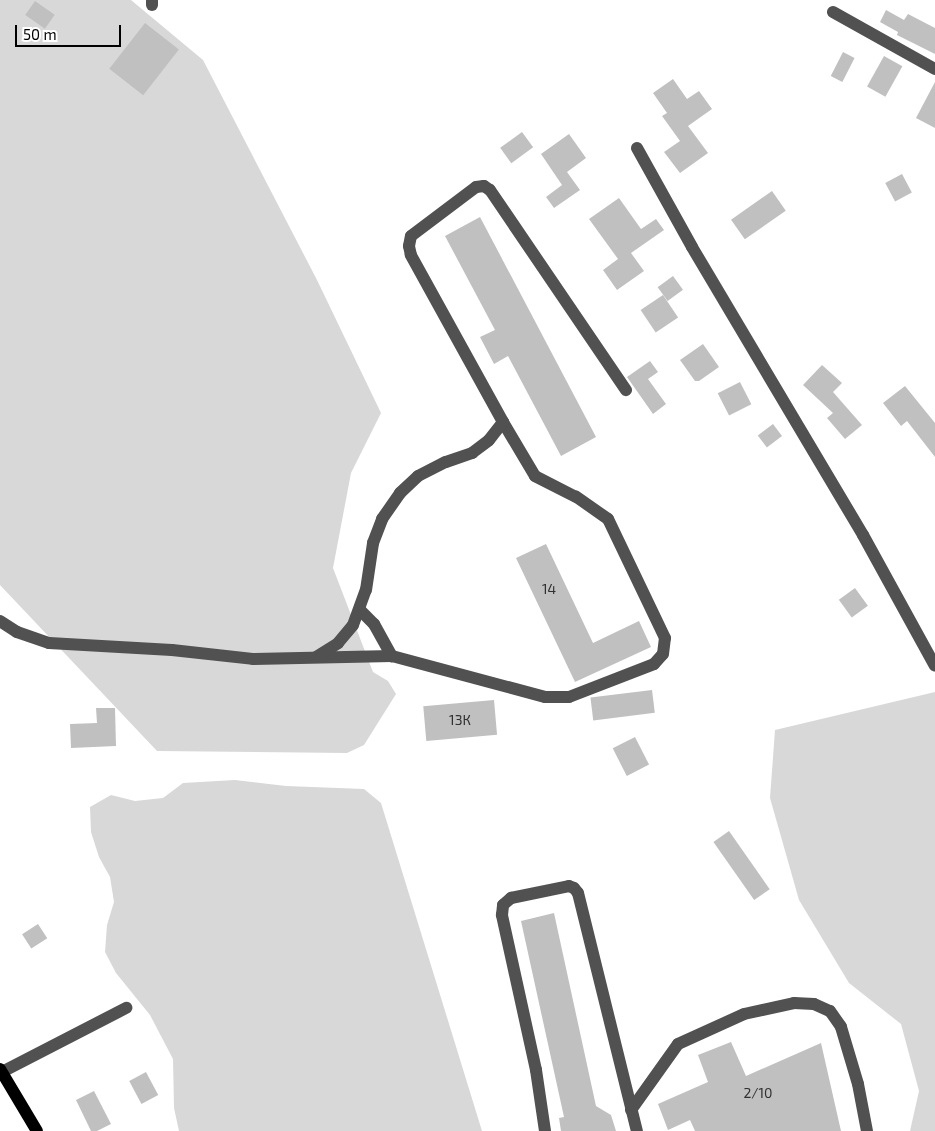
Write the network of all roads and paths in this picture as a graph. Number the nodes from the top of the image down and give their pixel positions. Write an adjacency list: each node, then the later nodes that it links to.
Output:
1 (833, 12): 2 (street)
2 (935, 69)
3 (637, 148): 10 (street)
4 (626, 390): 5 (street)
5 (503, 422): 6 (street); 8 (street)
6 (360, 610): 8 (street); 9 (street)
7 (0, 621): 9 (street)
8 (392, 656): 9 (street)
9 (314, 658)
10 (935, 666)
11 (126, 1008): 12 (street)
12 (1, 1071): 14 (main road)
13 (631, 1110): 15 (street); 16 (street); 17 (street)
14 (37, 1131)
15 (545, 1131)
16 (636, 1131)
17 (867, 1131)

